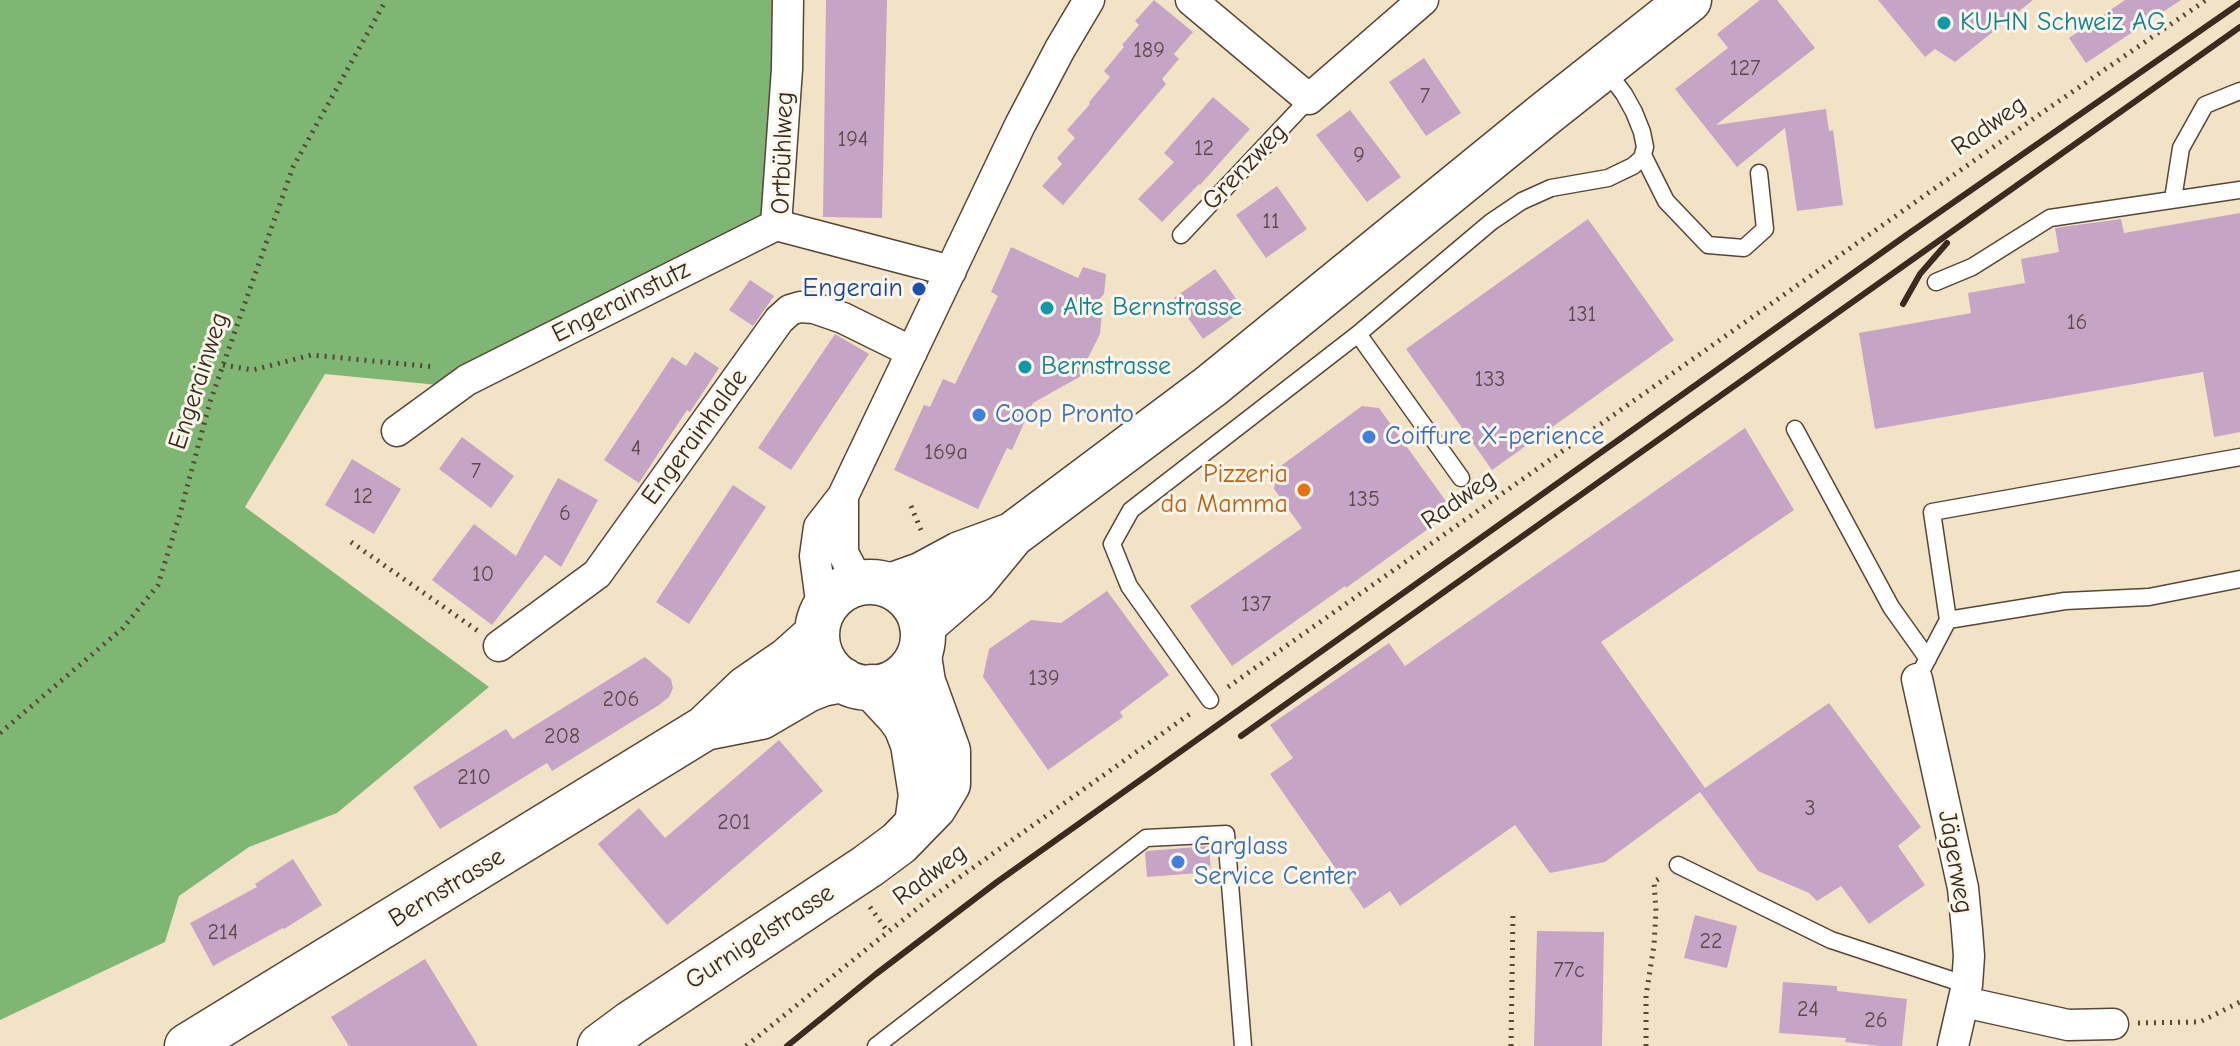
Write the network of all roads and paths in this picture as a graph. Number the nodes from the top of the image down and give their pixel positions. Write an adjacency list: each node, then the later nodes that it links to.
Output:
1 (386, 0): 21 (path, Engerainweg)
2 (788, 0): 15 (street, Ortbühlweg)
3 (1089, 0): 17 (street)
4 (1191, 0): 10 (street, Grenzweg)
5 (1423, 0): 10 (street, Grenzweg)
6 (1689, 0): 8 (main road)
7 (2206, 0): 40 (path, Radweg)
8 (1604, 67): 11 (lane); 29 (main road)
9 (2240, 91): 14 (lane)
10 (1309, 99): 16 (lane, Grenzweg)
11 (1643, 155): 12 (lane); 19 (lane)
12 (1759, 173)
13 (2240, 190): 14 (lane)
14 (2173, 199): 18 (lane)
15 (776, 225): 17 (street, Ortbühlweg); 22 (street, Engerainstutz)
16 (1181, 235)
17 (951, 271): 20 (street)
18 (1936, 282)
19 (1358, 334): 26 (lane); 40 (lane)
20 (912, 352): 27 (street); 37 (street, Engerainhalde)
21 (223, 365): 22 (path); 42 (path, Engerainweg)
22 (473, 377): 24 (street)
23 (1795, 429): 38 (lane)
24 (397, 431)
25 (2240, 457): 34 (lane)
26 (1461, 478)
27 (843, 496): 33 (street); 35 (street)
28 (911, 506): 30 (path)
29 (1012, 535): 33 (main road); 36 (main road)
30 (925, 539)
31 (351, 542): 37 (path)
32 (2240, 579): 34 (lane)
33 (876, 584): 35 (main road); 36 (main road)
34 (1948, 620): 38 (lane)
35 (819, 621): 39 (main road); 41 (main road, Bernstrasse)
36 (920, 641): 39 (main road); 43 (main road, Gurnigelstrasse)
37 (499, 646)
38 (1923, 669): 46 (street, Jägerweg)
39 (857, 684): 41 (main road, Bernstrasse); 43 (main road)
40 (1210, 700): 51 (path, Radweg)
41 (705, 728): 49 (main road, Bernstrasse)
42 (0, 733)
43 (917, 824): 50 (main road, Gurnigelstrasse)
44 (1678, 865): 46 (lane); 55 (path)
45 (1513, 913): 54 (path)
46 (1965, 994): 48 (street); 56 (street, Jägerweg)
47 (2240, 1002): 48 (path)
48 (2113, 1024)
49 (187, 1046)
50 (600, 1046)
51 (746, 1046)
52 (876, 1046): 53 (lane)
53 (1243, 1046)
54 (1511, 1046)
55 (1646, 1046)
56 (1953, 1046)

